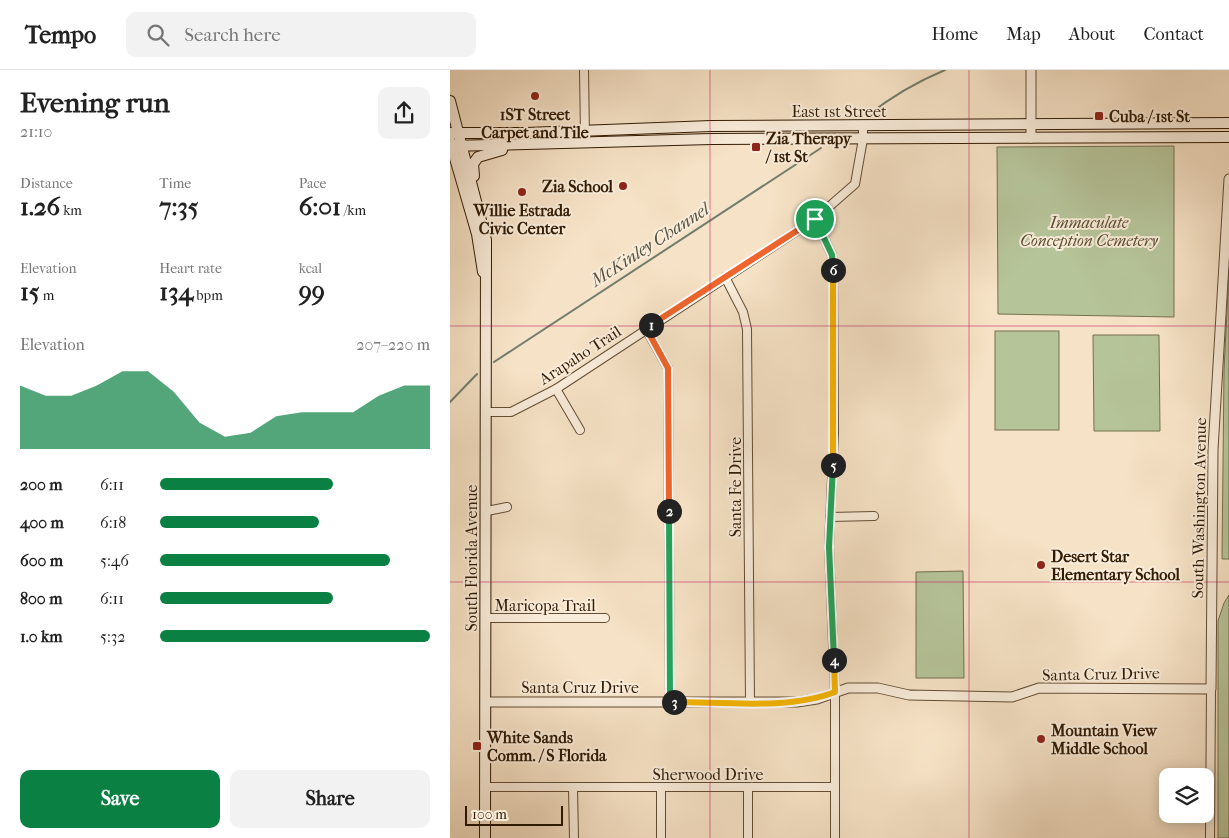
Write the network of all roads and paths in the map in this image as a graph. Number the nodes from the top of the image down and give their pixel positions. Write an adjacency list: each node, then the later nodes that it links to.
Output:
1 (584, 70): 8 (street)
2 (1031, 70): 7 (street)
3 (450, 101): 9 (main road)
4 (1229, 123): 7 (main road, East 1st Street)
5 (863, 126): 6 (main road, East 1st Street); 8 (main road, East 1st Street); 12 (street, Arapaho Trail)
6 (945, 126): 7 (main road, East 1st Street); 13 (street)
7 (1031, 126): 11 (street)
8 (585, 130): 9 (main road, East 1st Street); 14 (street)
9 (454, 133): 15 (main road)
10 (1229, 137): 11 (main road, East 1st Street)
11 (1031, 138): 13 (main road, East 1st Street)
12 (863, 139): 13 (main road, East 1st Street); 14 (main road, East 1st Street); 18 (street, Arapaho Trail)
13 (944, 139)
14 (586, 142): 16 (main road, East 1st Street)
15 (453, 145): 16 (main road, East 1st Street); 19 (main road, South Florida Avenue); 21 (main road, South Florida Avenue)
16 (520, 146): 19 (main road)
17 (1229, 179): 32 (street, South Washington Avenue)
18 (815, 219): 20 (street, Arapaho Trail); 29 (street)
19 (484, 226): 21 (main road, South Florida Avenue)
20 (725, 277): 22 (street, Arapaho Trail); 36 (street, Santa Fe Drive)
21 (485, 278): 24 (main road, South Florida Avenue)
22 (646, 328): 23 (street, Arapaho Trail); 35 (street)
23 (556, 389): 24 (street, Arapaho Trail); 25 (street)
24 (486, 412): 27 (main road, South Florida Avenue)
25 (580, 430)
26 (507, 507): 27 (street)
27 (487, 511): 30 (main road, South Florida Avenue)
28 (874, 516): 29 (street)
29 (830, 517): 33 (street)
30 (486, 618): 31 (street, Maricopa Trail); 34 (main road, South Florida Avenue)
31 (605, 618)
32 (1211, 689): 33 (street, Santa Cruz Drive); 47 (street, South Washington Avenue)
33 (835, 692): 36 (street, Santa Cruz Drive); 38 (street)
34 (486, 702): 35 (street, Santa Cruz Drive); 39 (main road, South Florida Avenue)
35 (670, 702): 36 (street, Santa Cruz Drive)
36 (750, 702)
37 (748, 787): 38 (street, Sherwood Drive); 40 (street, Sherwood Drive); 45 (street)
38 (835, 787): 46 (street)
39 (485, 788): 41 (street, Sherwood Drive); 42 (main road, South Florida Avenue)
40 (662, 788): 41 (street, Sherwood Drive); 44 (street)
41 (573, 789): 43 (street)
42 (485, 838)
43 (574, 838)
44 (661, 838)
45 (748, 838)
46 (835, 838)
47 (1210, 838)

